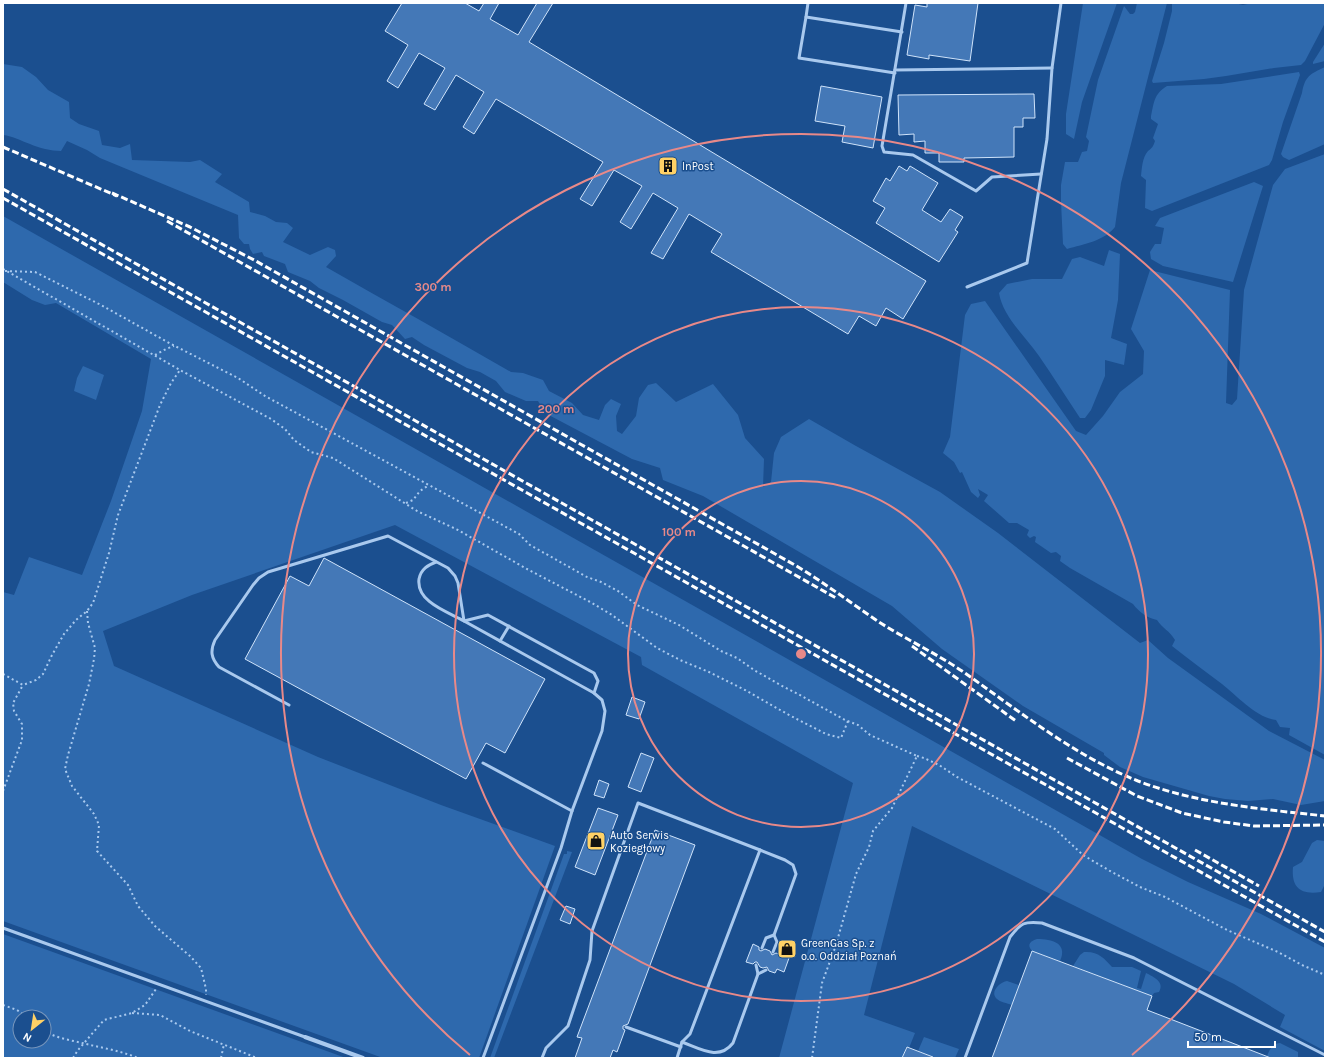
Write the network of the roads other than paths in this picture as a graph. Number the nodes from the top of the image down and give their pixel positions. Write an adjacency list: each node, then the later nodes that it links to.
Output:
1 (808, 3): 4 (lane)
2 (906, 3): 5 (lane)
3 (1061, 3): 6 (lane)
4 (806, 17): 5 (lane); 7 (lane)
5 (902, 32): 7 (lane)
6 (1052, 68): 7 (lane); 8 (lane)
7 (895, 71): 8 (lane)
8 (1041, 174): 9 (lane)
9 (967, 287)
10 (436, 562): 11 (lane); 11 (lane); 15 (lane)
11 (464, 621): 12 (lane); 13 (lane)
12 (509, 626): 13 (lane); 14 (lane)
13 (500, 641): 14 (lane)
14 (594, 693): 17 (lane)
15 (289, 705)
16 (483, 763): 17 (lane)
17 (572, 811): 32 (lane)
18 (760, 850): 20 (lane); 28 (lane); 33 (lane)
19 (3, 928): 27 (lane)
20 (774, 935): 21 (lane); 22 (lane)
21 (762, 948)
22 (773, 952)
23 (756, 965): 25 (lane)
24 (766, 970): 25 (lane)
25 (758, 974): 28 (lane)
26 (626, 1027): 29 (lane)
27 (305, 1037): 31 (street)
28 (682, 1042): 29 (lane)
29 (680, 1047): 34 (lane)
30 (1325, 1055): 35 (lane)
31 (363, 1058)
32 (483, 1058)
33 (542, 1058)
34 (676, 1058)
35 (965, 1058)

